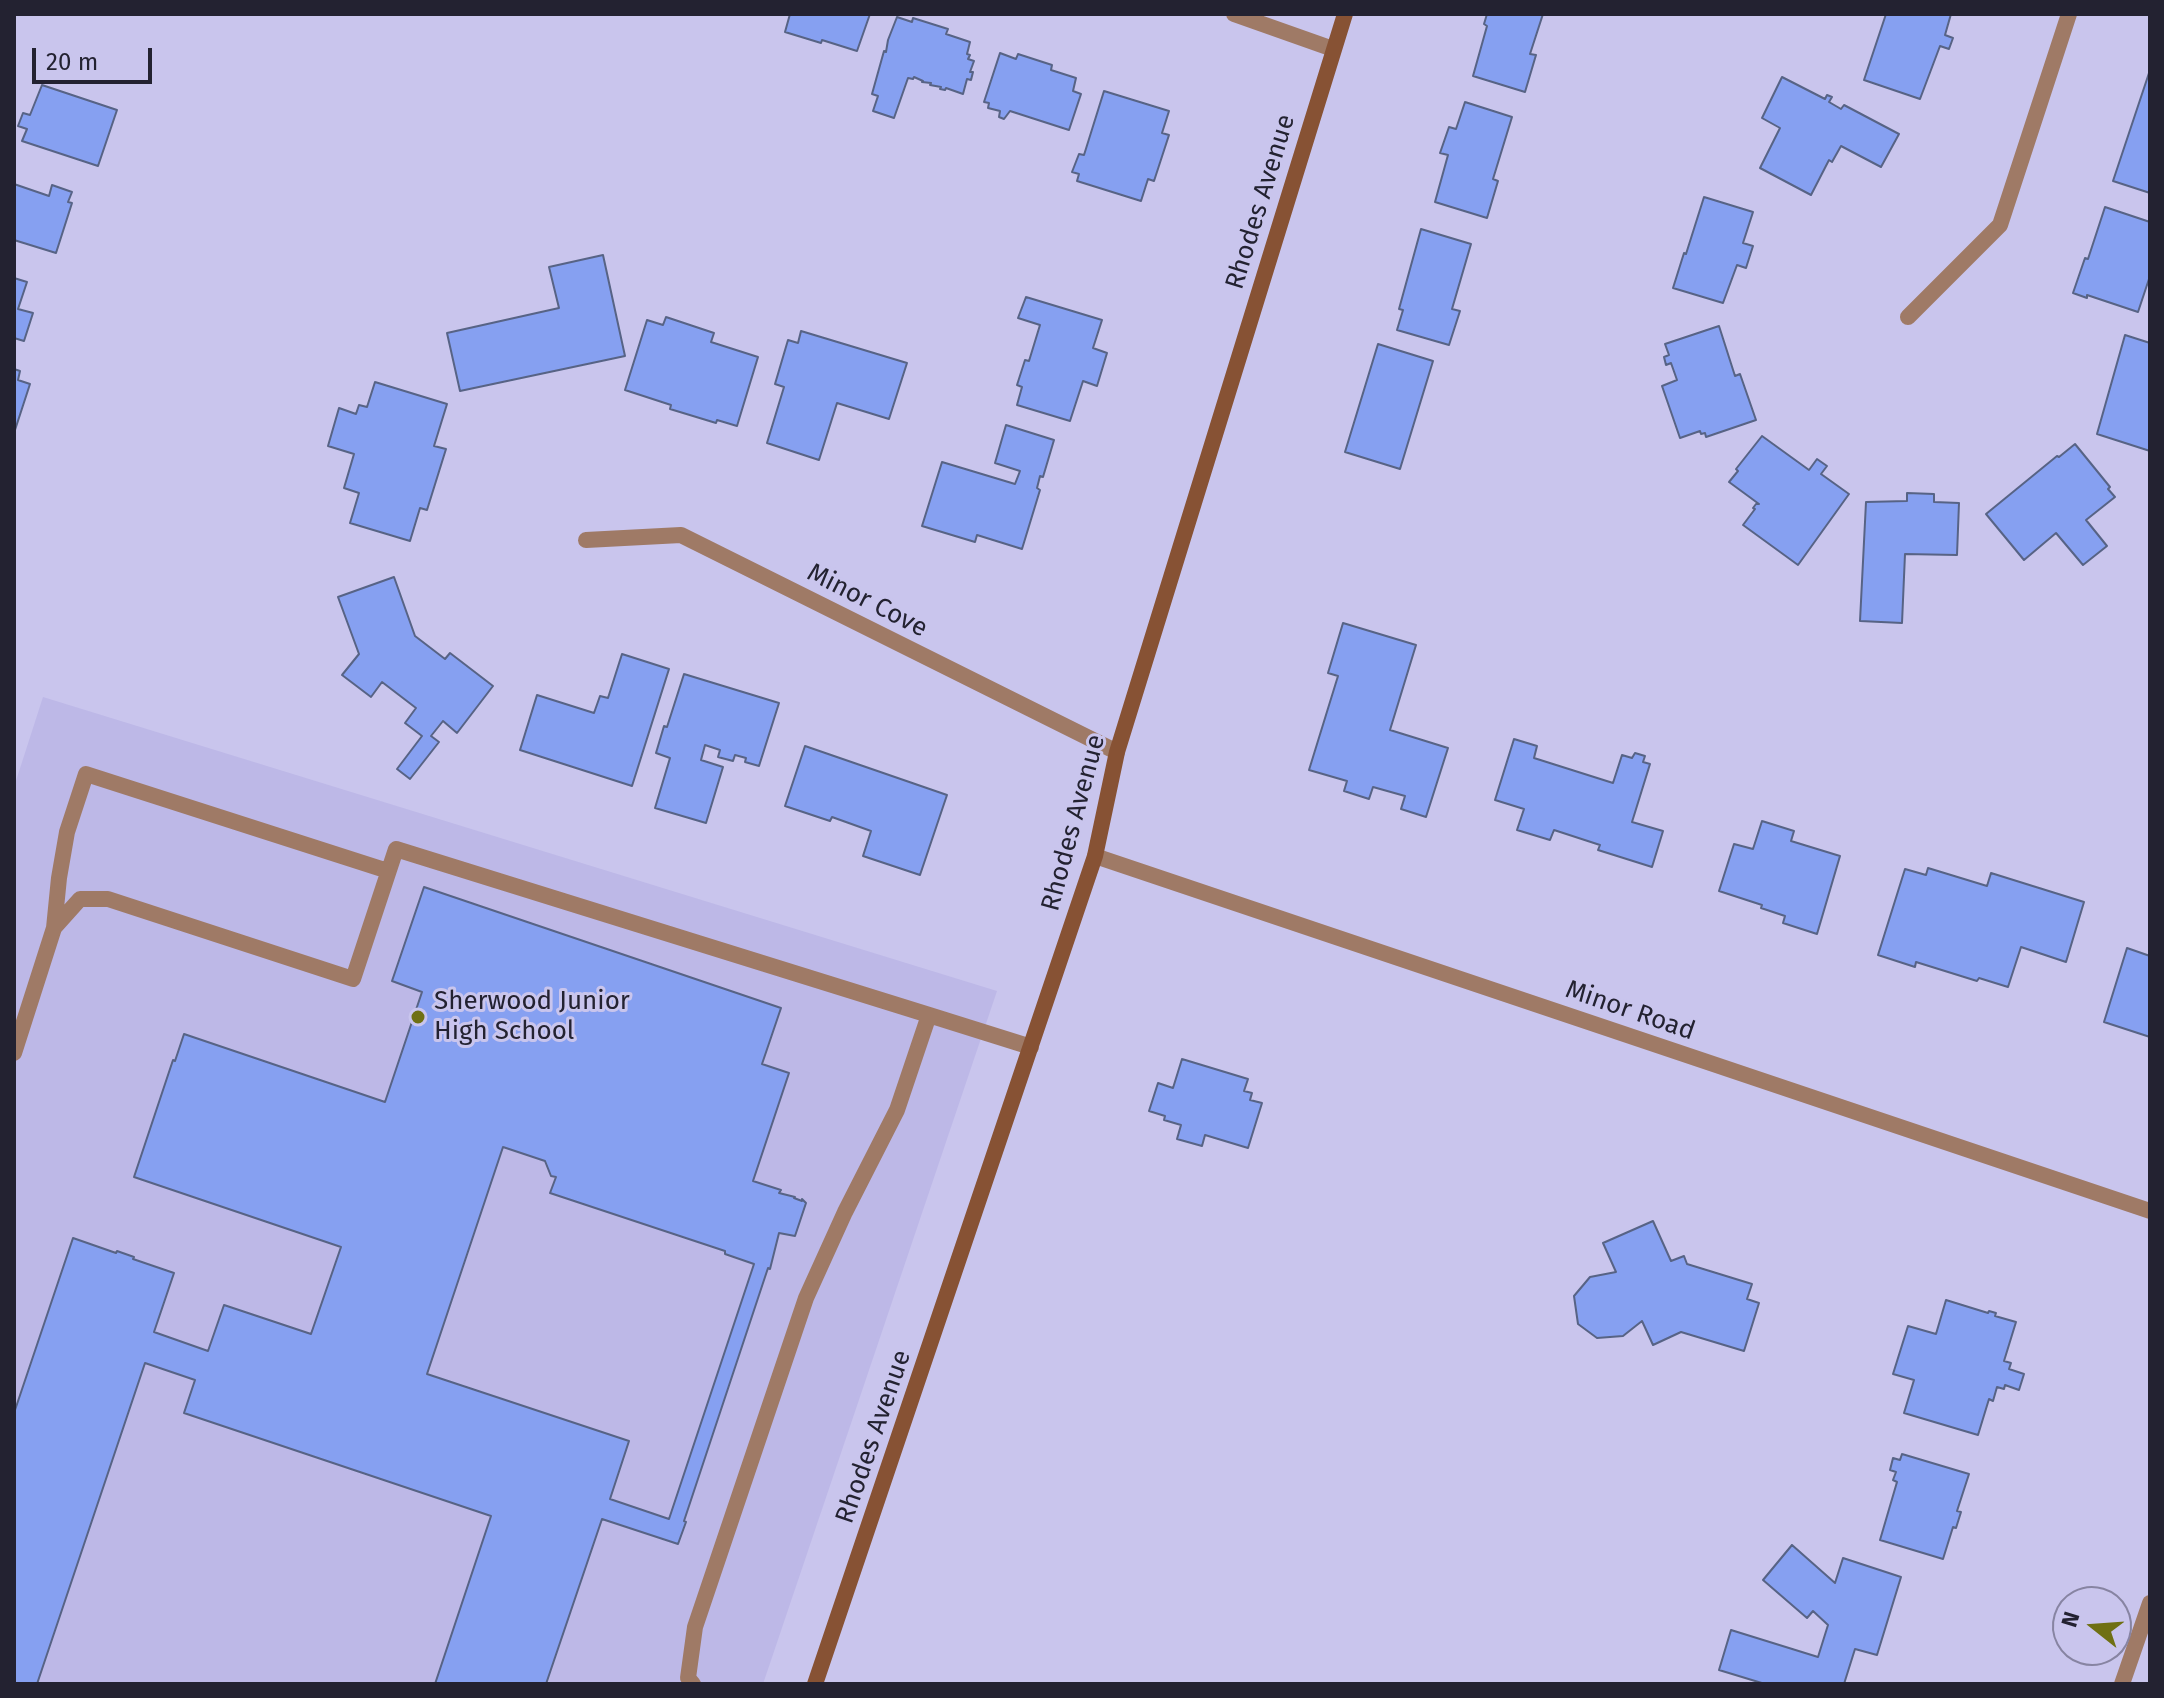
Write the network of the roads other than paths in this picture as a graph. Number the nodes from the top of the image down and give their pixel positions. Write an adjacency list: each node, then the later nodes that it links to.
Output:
1 (1234, 14): 4 (street)
2 (1345, 14): 4 (main road, Rhodes Avenue)
3 (2069, 14): 5 (street)
4 (1333, 49): 7 (main road, Rhodes Avenue)
5 (1908, 317)
6 (586, 540): 7 (street, Minor Cove)
7 (1117, 752): 8 (main road, Rhodes Avenue)
8 (1095, 856): 12 (main road, Rhodes Avenue); 14 (street, Minor Road)
9 (388, 871): 10 (street); 10 (street); 11 (street)
10 (54, 928): 13 (street)
11 (929, 1015): 12 (street); 16 (street)
12 (1031, 1047): 17 (main road, Rhodes Avenue)
13 (14, 1053)
14 (2150, 1211)
15 (2150, 1603): 18 (street)
16 (693, 1684)
17 (815, 1684)
18 (2122, 1684)

